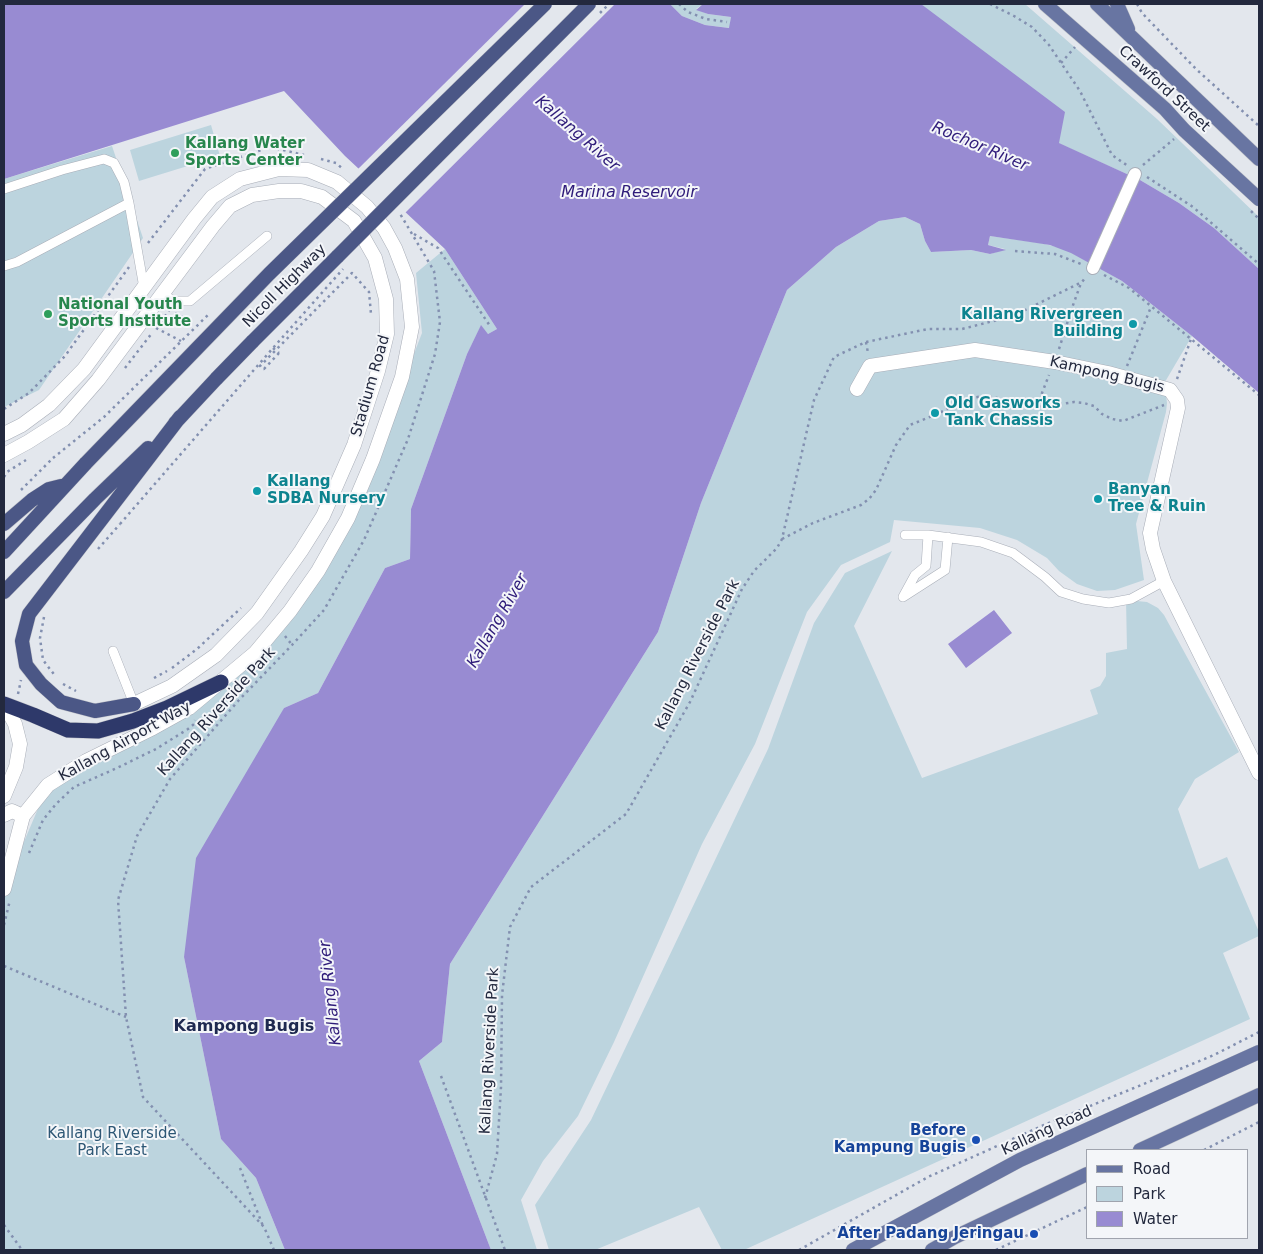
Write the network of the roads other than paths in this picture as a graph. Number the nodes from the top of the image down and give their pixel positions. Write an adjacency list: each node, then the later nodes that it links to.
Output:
1 (545, 4): 21 (highway, Nicoll Highway, bridge)
2 (589, 4): 18 (highway, Nicoll Highway, bridge)
3 (1046, 4): 10 (main road, Crawford Street)
4 (1097, 4): 6 (main road, Crawford Street)
5 (1117, 4): 6 (main road)
6 (1131, 37): 7 (main road, Crawford Street)
7 (1259, 159)
8 (1136, 172): 14 (street)
9 (4, 189): 11 (lane)
10 (1259, 199)
11 (129, 202): 13 (lane); 15 (lane)
12 (267, 236): 16 (lane)
13 (4, 266)
14 (1093, 268)
15 (144, 289): 19 (street, Stadium Road); 30 (street, Stadium Road)
16 (162, 294): 20 (street, Stadium Road); 32 (street, Stadium Road)
17 (856, 389): 27 (street, Kampong Bugis)
18 (180, 417): 28 (highway, Nicoll Highway); 32 (highway)
19 (4, 434)
20 (4, 455)
21 (64, 485): 22 (highway); 26 (highway, Nicoll Highway)
22 (4, 524)
23 (905, 535): 24 (lane)
24 (928, 535): 25 (lane); 25 (lane)
25 (948, 537): 27 (lane)
26 (4, 552)
27 (1164, 581): 33 (street, Kampong Bugis)
28 (4, 592)
29 (113, 651): 32 (lane)
30 (221, 682): 31 (highway); 36 (street, Kallang Airport Way)
31 (4, 704): 34 (street)
32 (134, 704)
33 (1259, 773)
34 (4, 796)
35 (4, 815): 36 (street)
36 (23, 816): 37 (street, Kallang Airport Way)
37 (7, 894)
38 (1256, 1055): 42 (main road, Kallang Road)
39 (1259, 1095): 40 (main road)
40 (1142, 1149)
41 (1086, 1174): 43 (main road)
42 (853, 1250)
43 (932, 1250)

